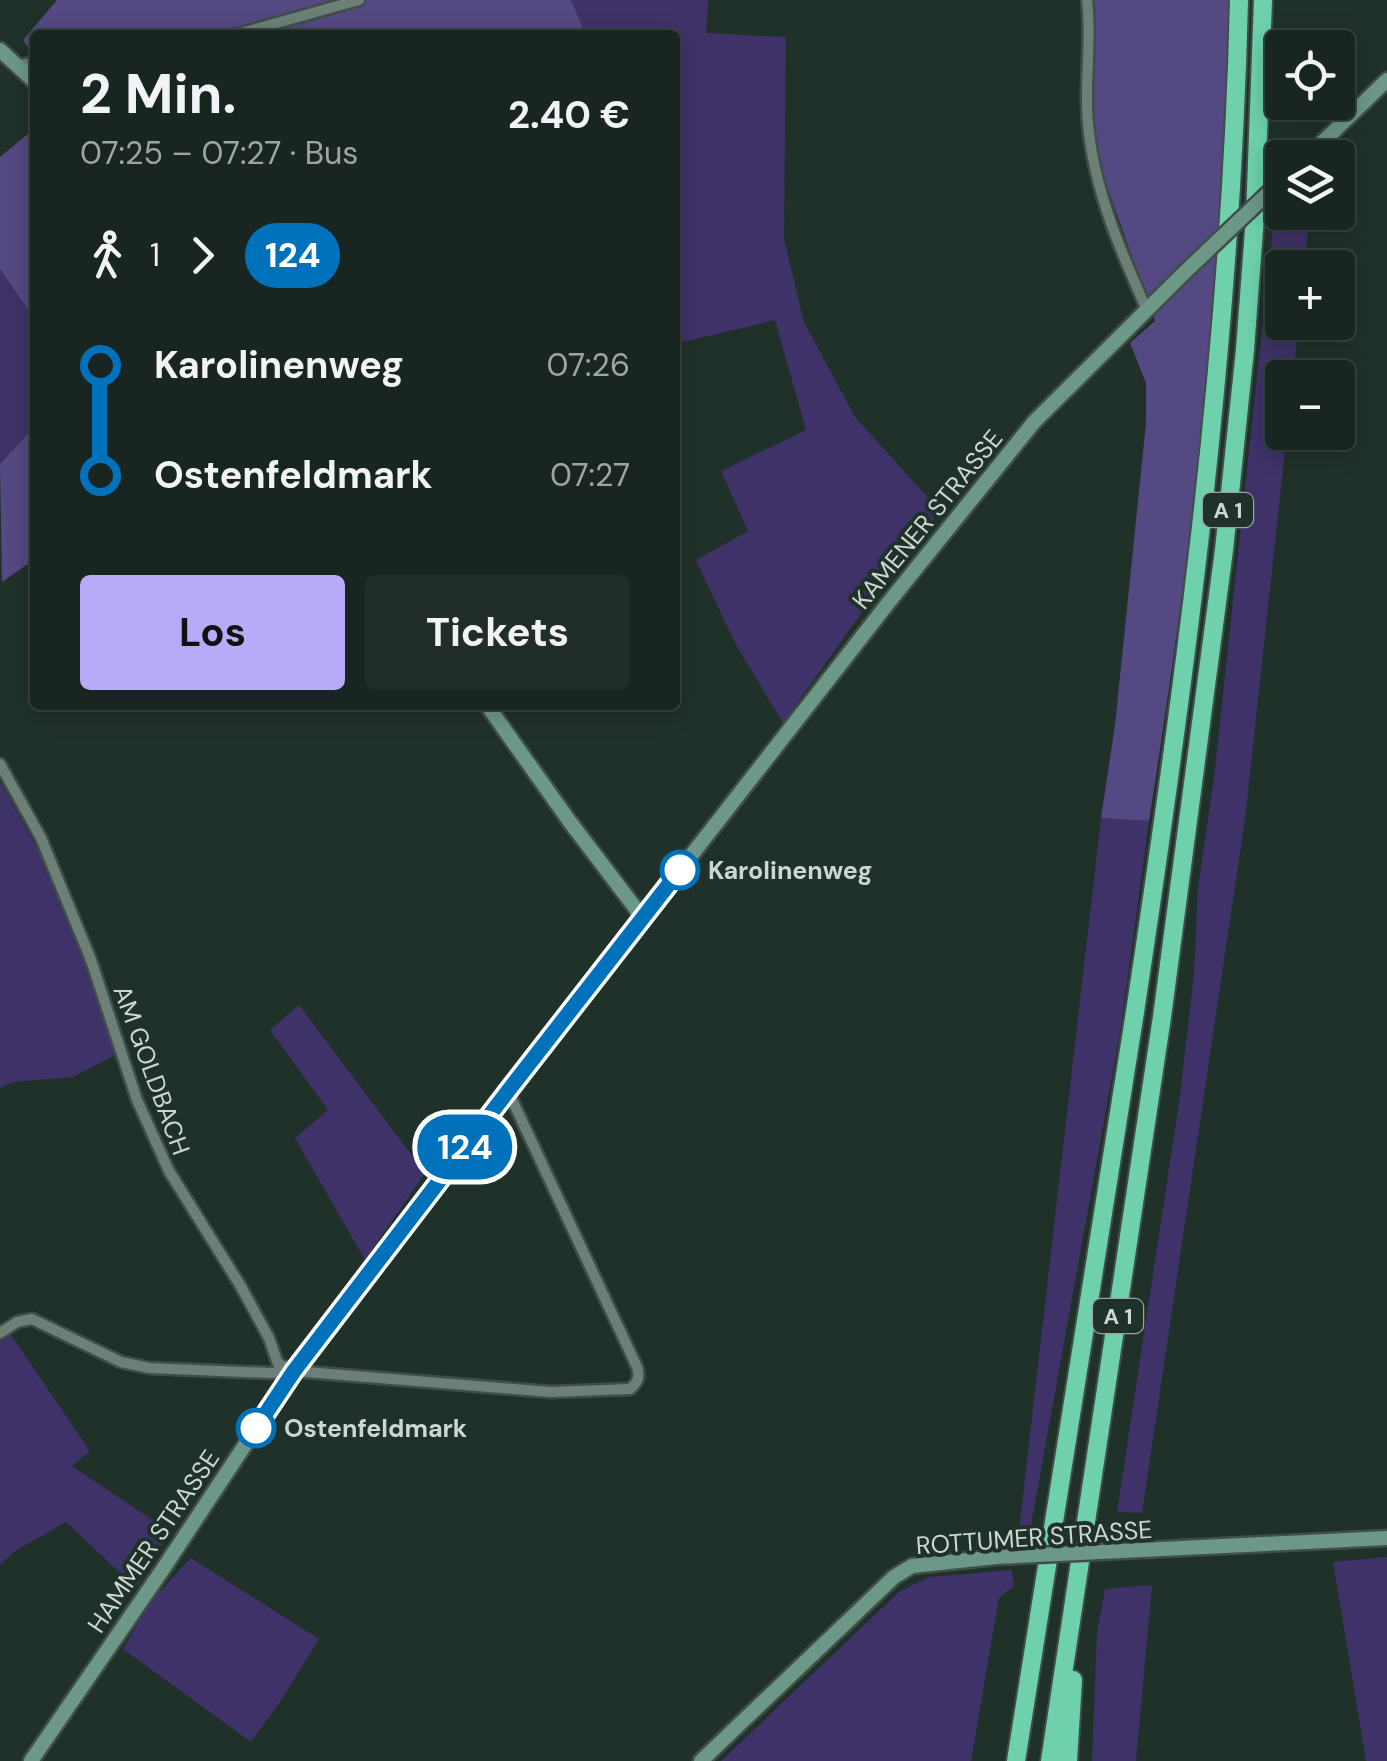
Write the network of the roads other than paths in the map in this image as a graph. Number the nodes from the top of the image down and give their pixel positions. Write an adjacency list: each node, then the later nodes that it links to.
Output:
1 (359, 0): 5 (street)
2 (1087, 0): 13 (street)
3 (1238, 0): 24 (highway, A 1)
4 (1263, 0): 21 (highway, A 1)
5 (252, 30)
6 (0, 50): 8 (main road)
7 (30, 64): 8 (street)
8 (18, 66): 9 (main road)
9 (30, 77)
10 (1387, 80): 11 (main road)
11 (1325, 140)
12 (1265, 196): 13 (main road, KAMENER STRASSE, bridge)
13 (1146, 308): 16 (main road, KAMENER STRASSE)
14 (491, 710): 16 (main road)
15 (0, 764): 19 (street, AM GOLDBACH)
16 (642, 918): 17 (main road, HAMMER STRASSE)
17 (508, 1091): 19 (main road, HAMMER STRASSE); 19 (street)
18 (0, 1334): 19 (street)
19 (294, 1371): 22 (main road, HAMMER STRASSE)
20 (1387, 1538): 23 (main road, ROTTUMER STRASSE, bridge)
21 (1073, 1615): 25 (highway, A 1); 26 (highway)
22 (32, 1761)
23 (701, 1761)
24 (1016, 1761)
25 (1050, 1761)
26 (1068, 1761)

